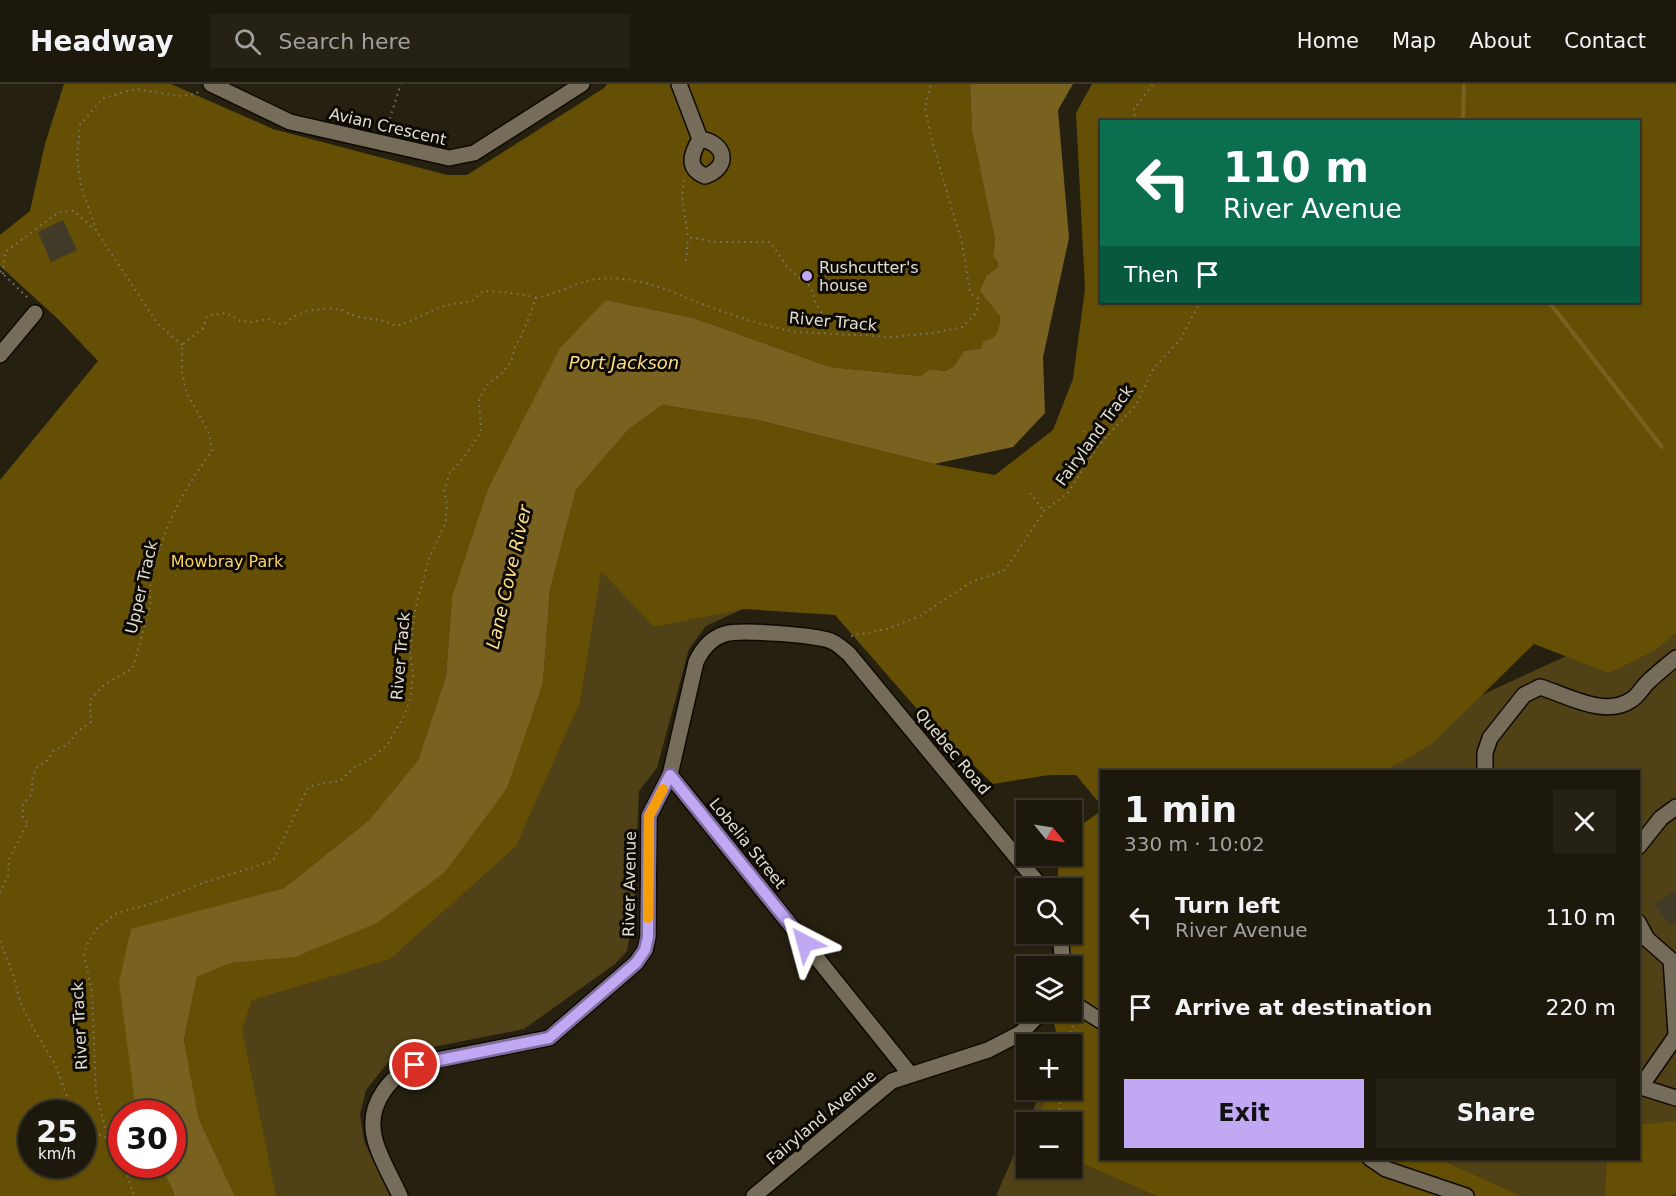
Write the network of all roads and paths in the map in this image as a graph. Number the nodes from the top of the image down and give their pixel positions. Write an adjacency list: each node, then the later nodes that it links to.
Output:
1 (401, 84): 9 (path)
2 (582, 84): 9 (street, Avian Crescent)
3 (679, 84): 8 (street)
4 (931, 84): 18 (path, River Track)
5 (1153, 84): 7 (path)
6 (206, 87): 9 (street, Avian Crescent); 11 (path)
7 (1134, 120)
8 (700, 139): 10 (street); 10 (street)
9 (382, 143)
10 (693, 168): 12 (path)
11 (97, 232): 14 (path); 19 (path)
12 (688, 237): 13 (path); 18 (path)
13 (686, 261)
14 (1, 273): 17 (path)
15 (536, 298): 18 (path, River Track); 19 (path); 46 (path, River Track)
16 (1199, 303): 22 (path, Fairyland Track)
17 (35, 313): 20 (street)
18 (823, 334)
19 (182, 345): 32 (path, Upper Track)
20 (0, 355)
21 (1083, 431): 22 (path)
22 (1098, 446): 24 (path, Fairyland Track)
23 (1030, 493): 24 (path)
24 (1044, 511): 25 (path, Fairyland Track)
25 (831, 641): 28 (street, River Avenue); 31 (street, Quebec Road)
26 (1676, 658): 27 (street)
27 (1485, 770)
28 (670, 775): 40 (street, Lobelia Street); 50 (street, River Avenue)
29 (1676, 807): 30 (street)
30 (1640, 844)
31 (1034, 878)
32 (0, 893)
33 (1640, 926): 35 (street)
34 (0, 941): 44 (path)
35 (1674, 961): 39 (street)
36 (1082, 1008): 37 (street)
37 (1100, 1020)
38 (1032, 1022): 40 (street, Fairyland Avenue)
39 (1676, 1034): 41 (street)
40 (910, 1074): 51 (street, Fairyland Avenue)
41 (1640, 1084)
42 (1640, 1086): 43 (street)
43 (1676, 1098)
44 (68, 1100)
45 (96, 1134): 46 (path)
46 (108, 1138)
47 (1373, 1160): 52 (street)
48 (128, 1178): 49 (path)
49 (134, 1196)
50 (400, 1196)
51 (754, 1196)
52 (1466, 1196)

